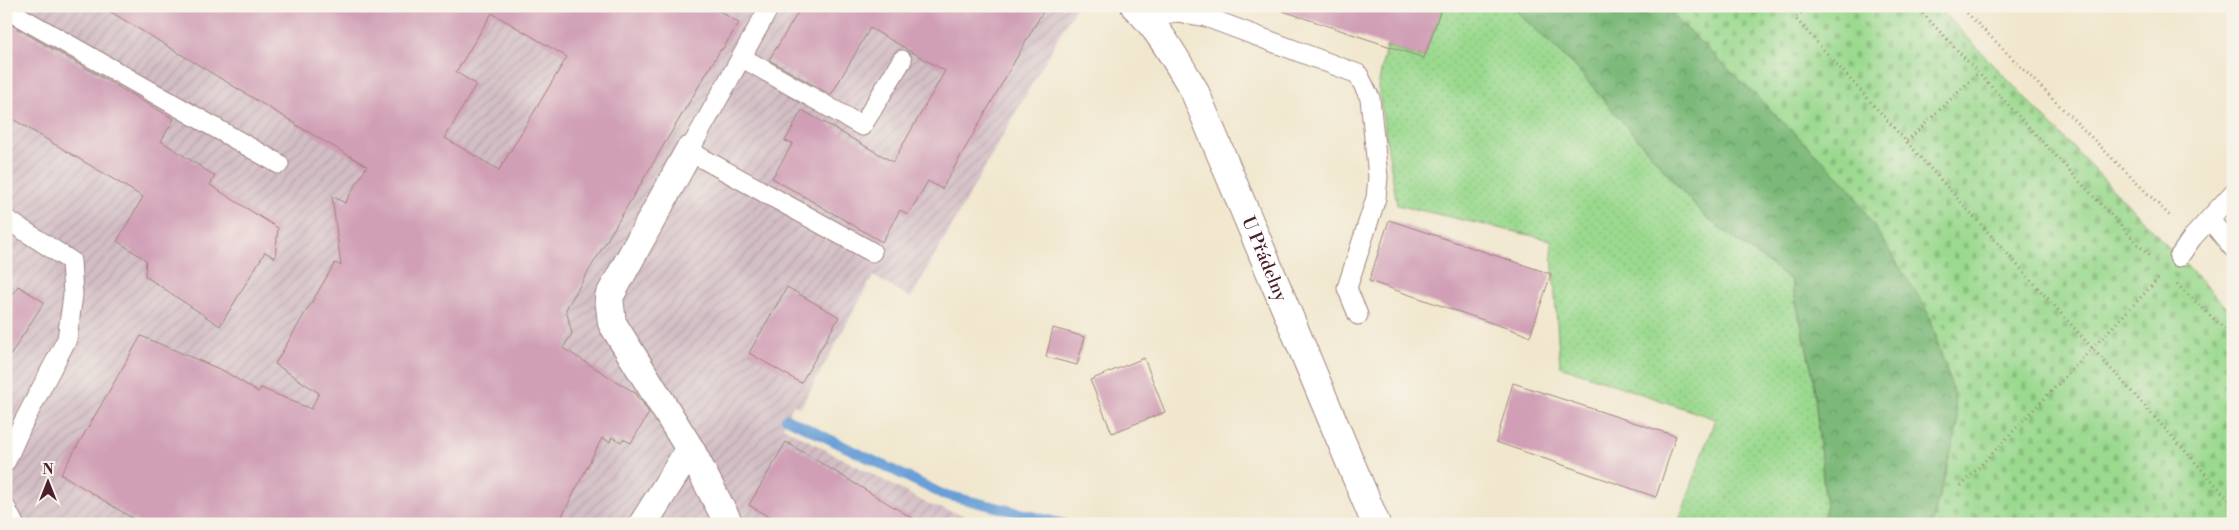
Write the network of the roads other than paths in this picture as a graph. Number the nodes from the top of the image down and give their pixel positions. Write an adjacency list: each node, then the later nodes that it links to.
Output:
1 (770, 6): 4 (lane)
2 (6, 9): 7 (lane)
3 (1144, 10): 14 (lane); 21 (street, U Přádelny)
4 (741, 57): 5 (lane); 6 (lane)
5 (902, 60)
6 (689, 151): 12 (lane); 15 (street)
7 (280, 164)
8 (2233, 192): 10 (lane)
9 (6, 220): 16 (lane)
10 (2210, 220): 11 (lane); 13 (lane)
11 (2233, 248)
12 (872, 252)
13 (2179, 257)
14 (1358, 315)
15 (690, 449): 19 (street); 20 (street)
16 (6, 461)
17 (6, 508): 18 (lane)
18 (14, 524)
19 (643, 524)
20 (730, 524)
21 (1376, 524)

